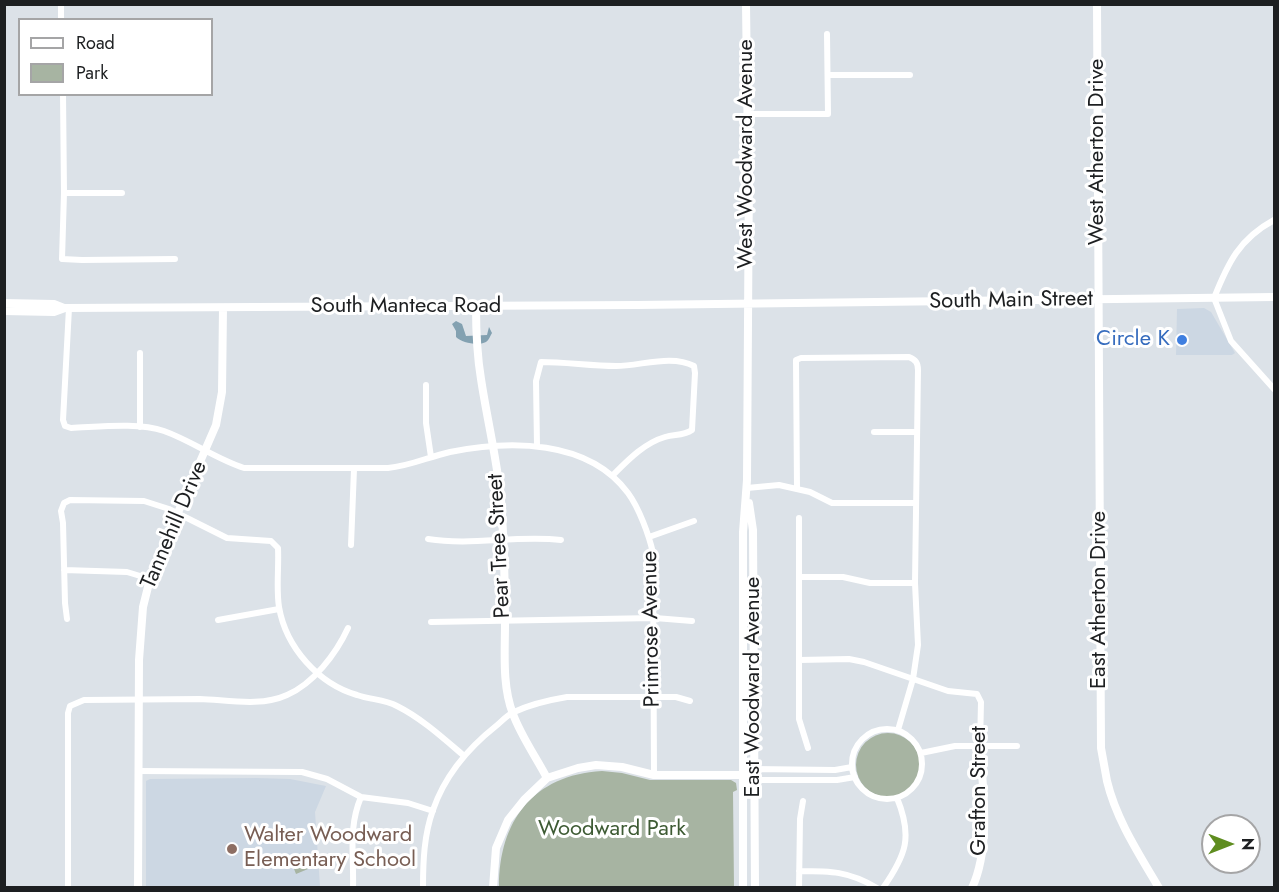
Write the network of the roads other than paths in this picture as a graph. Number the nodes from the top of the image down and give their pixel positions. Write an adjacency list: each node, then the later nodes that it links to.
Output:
1 (746, 4): 7 (street, West Woodward Avenue)
2 (1097, 4): 16 (street, West Atherton Drive)
3 (827, 34): 4 (street)
4 (828, 75): 5 (street); 7 (street)
5 (910, 75)
6 (63, 96): 10 (street)
7 (748, 114): 8 (street, West Woodward Avenue)
8 (748, 154): 9 (street, West Woodward Avenue)
9 (749, 165): 18 (street, West Woodward Avenue)
10 (64, 193): 11 (street); 13 (street)
11 (122, 193)
12 (1275, 220): 15 (street)
13 (175, 259)
14 (1275, 297): 15 (street, South Main Street)
15 (1214, 298): 16 (street, South Main Street); 25 (street)
16 (1098, 300): 18 (street, South Main Street); 95 (street, East Atherton Drive)
17 (4, 303): 20 (street, South Manteca Road)
18 (747, 304): 19 (street, South Manteca Road); 35 (street, East Woodward Avenue)
19 (476, 306): 21 (street, South Manteca Road); 30 (street, Pear Tree Street)
20 (67, 308): 21 (street, South Manteca Road); 22 (street, South Manteca Road); 26 (street, Primrose Avenue)
21 (223, 308): 31 (street, Tannehill Drive)
22 (4, 311)
23 (140, 353): 26 (street)
24 (426, 385): 32 (street)
25 (1275, 389)
26 (140, 428): 31 (street, Primrose Avenue)
27 (874, 432): 28 (street)
28 (917, 432): 36 (street); 37 (street)
29 (537, 446): 30 (street, Primrose Avenue); 34 (street, Primrose Avenue); 34 (street)
30 (494, 447): 32 (street, Primrose Avenue); 43 (street, Pear Tree Street)
31 (206, 451): 33 (street, Primrose Avenue); 38 (street, Tannehill Drive)
32 (431, 457): 33 (street, Primrose Avenue)
33 (354, 469): 45 (street)
34 (612, 476): 41 (street, Primrose Avenue)
35 (747, 488): 36 (street); 72 (street, East Woodward Avenue); 75 (street, East Woodward Avenue)
36 (797, 489): 37 (street)
37 (916, 503): 49 (street)
38 (178, 513): 46 (street); 48 (street, Tannehill Drive); 50 (street)
39 (799, 518): 47 (street)
40 (694, 521): 41 (street)
41 (649, 537): 51 (street, Primrose Avenue)
42 (428, 539): 43 (street)
43 (504, 539): 44 (street); 54 (street, Pear Tree Street)
44 (561, 540)
45 (351, 545)
46 (64, 570): 48 (street); 52 (street)
47 (799, 577): 49 (street); 58 (street)
48 (150, 579): 62 (street, Tannehill Drive)
49 (915, 583): 60 (street)
50 (279, 609): 53 (street); 59 (street)
51 (655, 618): 54 (street); 55 (street); 61 (street, Primrose Avenue)
52 (67, 619)
53 (218, 620)
54 (505, 620): 56 (street); 64 (street, Pear Tree Street)
55 (692, 621)
56 (431, 622)
57 (348, 628): 59 (street)
58 (799, 660): 60 (street); 68 (street)
59 (317, 673): 62 (street); 70 (street)
60 (913, 679): 65 (street); 66 (street, Grafton Street)
61 (654, 698): 63 (street); 64 (street); 74 (street, Primrose Avenue)
62 (140, 700): 73 (street, Tannehill Drive); 84 (street)
63 (690, 701)
64 (512, 713): 70 (street); 77 (street, Pear Tree Street)
65 (898, 730): 69 (street); 71 (street)
66 (980, 746): 67 (street); 69 (street); 94 (street, Grafton Street)
67 (1017, 746)
68 (808, 748)
69 (921, 753): 80 (street)
70 (463, 755): 82 (street)
71 (852, 767): 72 (street); 76 (street)
72 (753, 770): 75 (street); 78 (street, East Woodward Avenue)
73 (138, 771): 79 (street); 85 (street, Tannehill Drive)
74 (654, 775): 75 (street); 77 (street)
75 (744, 775): 78 (street); 89 (street, East Woodward Avenue)
76 (855, 777): 78 (street); 80 (street)
77 (548, 778): 88 (street)
78 (753, 780): 90 (street, East Woodward Avenue)
79 (361, 797): 82 (street); 86 (street)
80 (897, 798): 93 (street)
81 (803, 801): 83 (street)
82 (433, 811): 87 (street)
83 (799, 871): 91 (street); 92 (street)
84 (68, 888)
85 (138, 888)
86 (353, 888)
87 (423, 888)
88 (493, 888)
89 (743, 888)
90 (755, 888)
91 (799, 888)
92 (877, 888)
93 (883, 888)
94 (972, 888)
95 (1159, 888)

